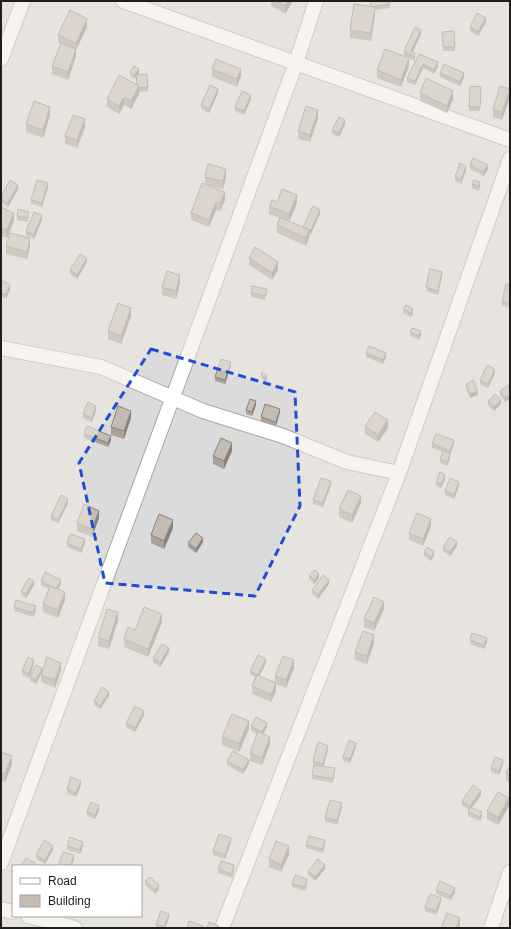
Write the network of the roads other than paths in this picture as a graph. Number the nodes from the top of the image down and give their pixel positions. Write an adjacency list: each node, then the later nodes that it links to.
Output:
1 (23, 1): 4 (street)
2 (123, 1): 5 (street)
3 (316, 1): 5 (street)
4 (1, 59)
5 (296, 63): 6 (street); 9 (street)
6 (510, 140)
7 (510, 159): 10 (street)
8 (1, 348): 9 (street)
9 (174, 397): 10 (street); 11 (street)
10 (399, 473): 17 (street)
11 (1, 863)
12 (510, 872): 18 (street)
13 (1, 909): 14 (street)
14 (12, 912)
15 (32, 917): 16 (street)
16 (74, 928)
17 (222, 928)
18 (491, 928)

